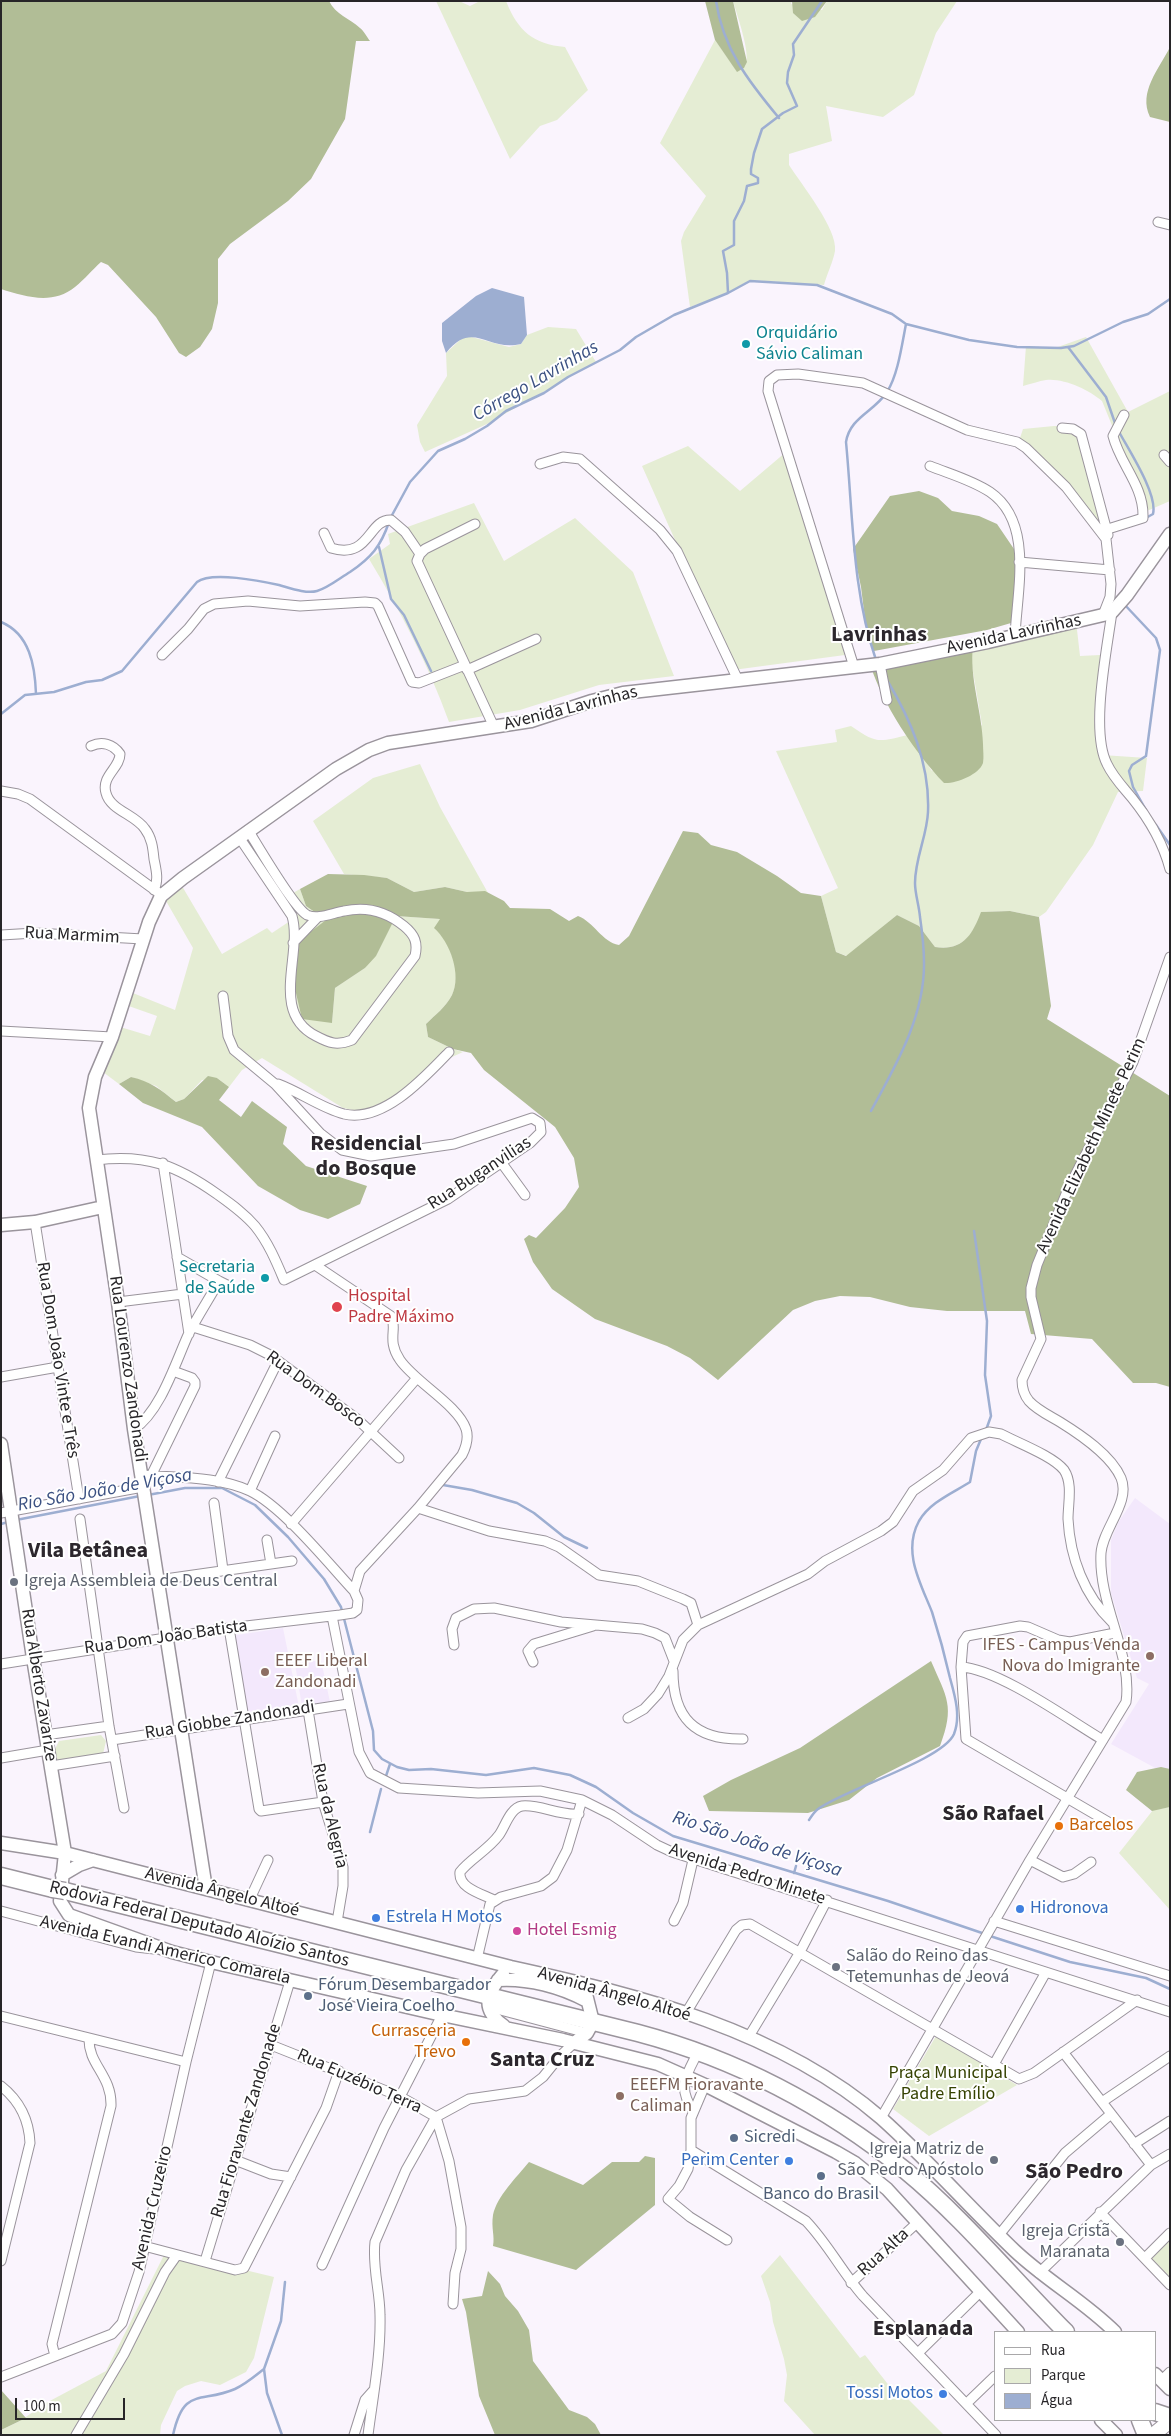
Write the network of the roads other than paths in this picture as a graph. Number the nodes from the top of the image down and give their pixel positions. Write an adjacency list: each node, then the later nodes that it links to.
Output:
1 (1158, 222): 2 (street)
2 (1170, 225)
3 (1124, 415): 8 (street)
4 (1062, 428): 8 (street)
5 (540, 464): 22 (street)
6 (930, 466): 13 (street)
7 (475, 524): 12 (street)
8 (1108, 528): 11 (street)
9 (324, 533): 12 (street)
10 (1170, 534): 15 (street)
11 (1106, 539): 14 (street); 20 (street)
12 (420, 554): 21 (street)
13 (1019, 562): 14 (street); 16 (street)
14 (1110, 570): 15 (street)
15 (1107, 613): 16 (street, Avenida Lavrinhas); 28 (street)
16 (1014, 636): 19 (street, Avenida Lavrinhas)
17 (536, 638): 21 (street)
18 (162, 655): 21 (street)
19 (880, 664): 20 (street, Avenida Lavrinhas); 23 (street)
20 (854, 667): 22 (street, Avenida Lavrinhas)
21 (466, 668): 24 (street)
22 (738, 680): 24 (street, Avenida Lavrinhas)
23 (887, 700)
24 (494, 727): 27 (street, Avenida Lavrinhas)
25 (91, 746): 29 (street)
26 (1, 791): 29 (street)
27 (243, 833): 29 (street, Avenida Lavrinhas); 30 (street); 33 (street)
28 (1170, 869)
29 (158, 893): 32 (street, Rua Lourenzo Zandonadi)
30 (318, 917): 33 (street); 33 (street)
31 (1, 935): 32 (street, Rua Marmim)
32 (144, 939): 37 (street, Rua Lourenzo Zandonadi)
33 (293, 942)
34 (1170, 957): 80 (street, Avenida Elizabeth Minete Perim)
35 (223, 996): 39 (street, Rua Buganvilias)
36 (1, 1031): 37 (street)
37 (112, 1038): 40 (street, Rua Lourenzo Zandonadi)
38 (448, 1052): 39 (street)
39 (275, 1084): 41 (street, Rua Buganvilias)
40 (96, 1160): 42 (street); 44 (street, Rua Lourenzo Zandonadi)
41 (501, 1162): 43 (street); 48 (street, Rua Buganvilias)
42 (163, 1164): 47 (street); 48 (street, Rua Buganvilias)
43 (525, 1195)
44 (103, 1207): 45 (street); 52 (street, Rua Lourenzo Zandonadi)
45 (35, 1222): 46 (street); 55 (street, Rua Dom João Vinte e Três)
46 (1, 1225)
47 (177, 1257): 49 (street); 51 (street)
48 (315, 1265): 58 (street)
49 (219, 1281): 50 (street); 53 (street)
50 (228, 1286)
51 (182, 1294): 52 (street); 53 (street)
52 (118, 1302): 59 (street, Rua Lourenzo Zandonadi)
53 (191, 1331): 54 (street, Rua Dom Bosco); 56 (street)
54 (278, 1361): 60 (street, Rua Dom Bosco); 64 (street)
55 (58, 1367): 57 (street); 67 (street, Rua Dom João Vinte e Três)
56 (173, 1371): 59 (street); 65 (street)
57 (1, 1377)
58 (417, 1378): 60 (street); 69 (street)
59 (134, 1429): 65 (street, Rua Lourenzo Zandonadi)
60 (371, 1431): 63 (street, Rua Dom Bosco); 72 (street)
61 (275, 1436): 66 (street)
62 (1, 1444): 70 (street, Rua Alberto Zavarize)
63 (398, 1458)
64 (218, 1482): 65 (street); 66 (street)
65 (145, 1487): 67 (street); 77 (street, Rua Lourenzo Zandonadi)
66 (250, 1491): 72 (street)
67 (79, 1499): 70 (street)
68 (214, 1503): 76 (street)
69 (418, 1508): 78 (street); 82 (street)
70 (9, 1518): 88 (street, Rua Alberto Zavarize)
71 (80, 1519): 87 (street)
72 (291, 1524): 78 (street)
73 (267, 1540): 75 (street)
74 (292, 1561): 75 (street)
75 (271, 1564): 76 (street)
76 (223, 1570): 77 (street)
77 (158, 1580): 85 (street, Rua Lourenzo Zandonadi)
78 (354, 1591): 79 (street, Rua Dom João Batista)
79 (336, 1616): 83 (street, Rua Dom João Batista); 93 (street, Avenida Pedro Minete)
80 (1112, 1622): 82 (street); 84 (street, Avenida Elizabeth Minete Perim)
81 (600, 1624): 86 (street); 89 (street); 90 (street)
82 (698, 1625): 90 (street)
83 (230, 1628): 85 (street, Rua Dom João Batista); 96 (street)
84 (1115, 1633): 92 (street); 102 (street, Avenida Elizabeth Minete Perim)
85 (166, 1638): 87 (street, Rua Dom João Batista); 98 (street, Rua Lourenzo Zandonadi)
86 (454, 1644)
87 (98, 1647): 88 (street, Rua Dom João Batista); 97 (street)
88 (33, 1658): 91 (street, Rua Dom João Batista); 99 (street, Rua Alberto Zavarize)
89 (533, 1662)
90 (674, 1663): 95 (street); 100 (street)
91 (1, 1664)
92 (961, 1667): 102 (street); 107 (street)
93 (348, 1704): 94 (street, Rua Giobbe Zandonadi); 108 (street, Avenida Pedro Minete)
94 (308, 1710): 96 (street, Rua Giobbe Zandonadi); 109 (street, Rua da Alegria)
95 (628, 1718)
96 (244, 1719): 98 (street, Rua Giobbe Zandonadi); 109 (street)
97 (110, 1726): 99 (street); 101 (street)
98 (179, 1728): 101 (street, Rua Giobbe Zandonadi); 123 (street, Rua Lourenzo Zandonadi)
99 (45, 1735): 103 (street, Rua Alberto Zavarize)
100 (743, 1739)
101 (112, 1740): 104 (street)
102 (1103, 1740): 107 (street, Avenida Elizabeth Minete Perim)
103 (48, 1750): 105 (street); 106 (street, Rua Alberto Zavarize)
104 (114, 1756): 106 (street); 110 (street)
105 (1, 1758)
106 (51, 1766): 115 (street, Rua Alberto Zavarize)
107 (1068, 1798): 112 (street); 119 (street, Avenida Elizabeth Minete Perim)
108 (582, 1800): 111 (street); 118 (street, Avenida Pedro Minete)
109 (323, 1802): 130 (street, Rua da Alegria)
110 (124, 1808)
111 (579, 1814): 124 (street); 124 (street)
112 (1115, 1826)
113 (1, 1843): 114 (street, Avenida Ângelo Altoé)
114 (45, 1850): 115 (street, Avenida Ângelo Altoé); 122 (street)
115 (65, 1853): 116 (street, Avenida Ângelo Altoé); 122 (street)
116 (93, 1860): 122 (street); 123 (street, Avenida Ângelo Altoé)
117 (268, 1860): 126 (street)
118 (693, 1860): 125 (street, Avenida Pedro Minete); 128 (street)
119 (1030, 1860): 120 (street); 129 (street, Avenida Elizabeth Minete Perim)
120 (1091, 1862)
121 (1, 1876): 122 (highway, Rodovia Federal Deputado Aloízio Santos)
122 (61, 1885): 132 (street); 144 (highway, Rodovia Federal Deputado Aloízio Santos)
123 (206, 1889): 126 (street, Avenida Ângelo Altoé)
124 (494, 1900): 134 (street)
125 (827, 1900): 131 (street, Avenida Pedro Minete); 133 (street)
126 (249, 1901): 130 (street, Avenida Ângelo Altoé)
127 (1, 1911): 132 (street, Avenida Evandi Americo Comarela)
128 (674, 1921)
129 (994, 1921): 131 (street, Avenida Elizabeth Minete Perim); 138 (street)
130 (336, 1922): 134 (street, Avenida Ângelo Altoé)
131 (981, 1946): 137 (street, Avenida Pedro Minete); 151 (street, Avenida Elizabeth Minete Perim)
132 (172, 1952): 135 (street, Avenida Evandi Americo Comarela)
133 (800, 1952): 146 (street); 151 (street); 153 (street)
134 (476, 1958): 136 (street, Avenida Ângelo Altoé)
135 (211, 1962): 140 (street, Avenida Evandi Americo Comarela); 159 (street, Avenida Cruzeiro)
136 (511, 1967): 139 (street); 141 (street, Avenida Ângelo Altoé)
137 (1046, 1972): 142 (street, Avenida Pedro Minete); 160 (street)
138 (1170, 1976)
139 (498, 1980): 143 (street); 144 (street)
140 (290, 1981): 147 (street, Avenida Evandi Americo Comarela); 155 (street, Rua Fioravante Zandonade)
141 (584, 1983): 143 (street); 146 (street, Avenida Ângelo Altoé)
142 (1137, 2000): 145 (street, Avenida Pedro Minete); 157 (street)
143 (587, 2001): 150 (street)
144 (488, 2002): 149 (street); 150 (highway, Rodovia Federal Deputado Aloízio Santos)
145 (1170, 2012)
146 (686, 2013): 153 (street, Avenida Ângelo Altoé)
147 (442, 2015): 149 (street, Avenida Evandi Americo Comarela); 165 (street)
148 (1, 2016): 152 (street)
149 (506, 2027): 154 (street, Avenida Evandi Americo Comarela)
150 (590, 2027): 154 (street); 156 (highway, Rodovia Federal Deputado Aloízio Santos)
151 (932, 2030): 160 (street); 170 (street, Avenida Elizabeth Minete Perim)
152 (89, 2038): 159 (street); 200 (street)
153 (748, 2038): 170 (street, Avenida Ângelo Altoé)
154 (574, 2043): 162 (street, Avenida Evandi Americo Comarela); 169 (street)
155 (271, 2044): 161 (street, Rua Euzébio Terra); 175 (street, Rua Fioravante Zandonade)
156 (698, 2052): 162 (street); 197 (highway, Rodovia Federal Deputado Aloízio Santos)
157 (1064, 2052): 160 (street); 166 (street)
158 (1170, 2056): 166 (street)
159 (186, 2062): 185 (street, Avenida Cruzeiro)
160 (993, 2066)
161 (339, 2071): 165 (street, Rua Euzébio Terra); 178 (street)
162 (686, 2076): 163 (street, Avenida Evandi Americo Comarela); 167 (street)
163 (705, 2085): 167 (street); 181 (street, Avenida Evandi Americo Comarela)
164 (1, 2086): 189 (street)
165 (400, 2096): 169 (street, Rua Euzébio Terra); 190 (street)
166 (1102, 2102): 168 (street)
167 (694, 2111): 173 (street)
168 (1112, 2114): 172 (street); 182 (street)
169 (436, 2117): 195 (street, Rua Euzébio Terra); 203 (street)
170 (881, 2118): 182 (street, Avenida Ângelo Altoé)
171 (1170, 2121): 172 (street)
172 (1134, 2144): 176 (street)
173 (691, 2150): 184 (street); 192 (street)
174 (1170, 2154): 176 (street)
175 (235, 2160): 177 (street); 188 (street, Rua Fioravante Zandonade)
176 (1151, 2165): 180 (street)
177 (281, 2177): 178 (street); 179 (street)
178 (291, 2177): 179 (street)
179 (286, 2186): 188 (street)
180 (1100, 2212): 187 (street); 191 (street)
181 (917, 2222): 192 (street, Rua Alta); 194 (street, Avenida Evandi Americo Comarela)
182 (999, 2236): 191 (street, Avenida Ângelo Altoé)
183 (1169, 2236): 187 (street)
184 (727, 2240)
185 (144, 2246): 186 (street); 200 (street, Avenida Cruzeiro)
186 (176, 2255): 188 (street); 210 (street)
187 (1145, 2258): 193 (street)
188 (205, 2261)
189 (1, 2262)
190 (322, 2264)
191 (1039, 2273): 198 (street, Avenida Ângelo Altoé)
192 (851, 2283): 199 (street)
193 (1170, 2284)
194 (979, 2292): 196 (street, Avenida Evandi Americo Comarela); 199 (street)
195 (453, 2304)
196 (1017, 2331)
197 (1065, 2331)
198 (1114, 2331)
199 (918, 2352): 204 (street)
200 (55, 2356): 201 (street, Avenida Cruzeiro)
201 (1, 2377)
202 (994, 2377): 204 (street)
203 (373, 2391): 211 (street); 212 (street)
204 (967, 2403): 213 (street)
205 (1156, 2412): 206 (highway)
206 (1170, 2417)
207 (1103, 2421): 214 (street)
208 (1140, 2421): 215 (highway)
209 (1170, 2421): 216 (main road)
210 (76, 2435)
211 (354, 2435)
212 (368, 2435)
213 (996, 2435)
214 (1116, 2435)
215 (1146, 2435)
216 (1153, 2435)

